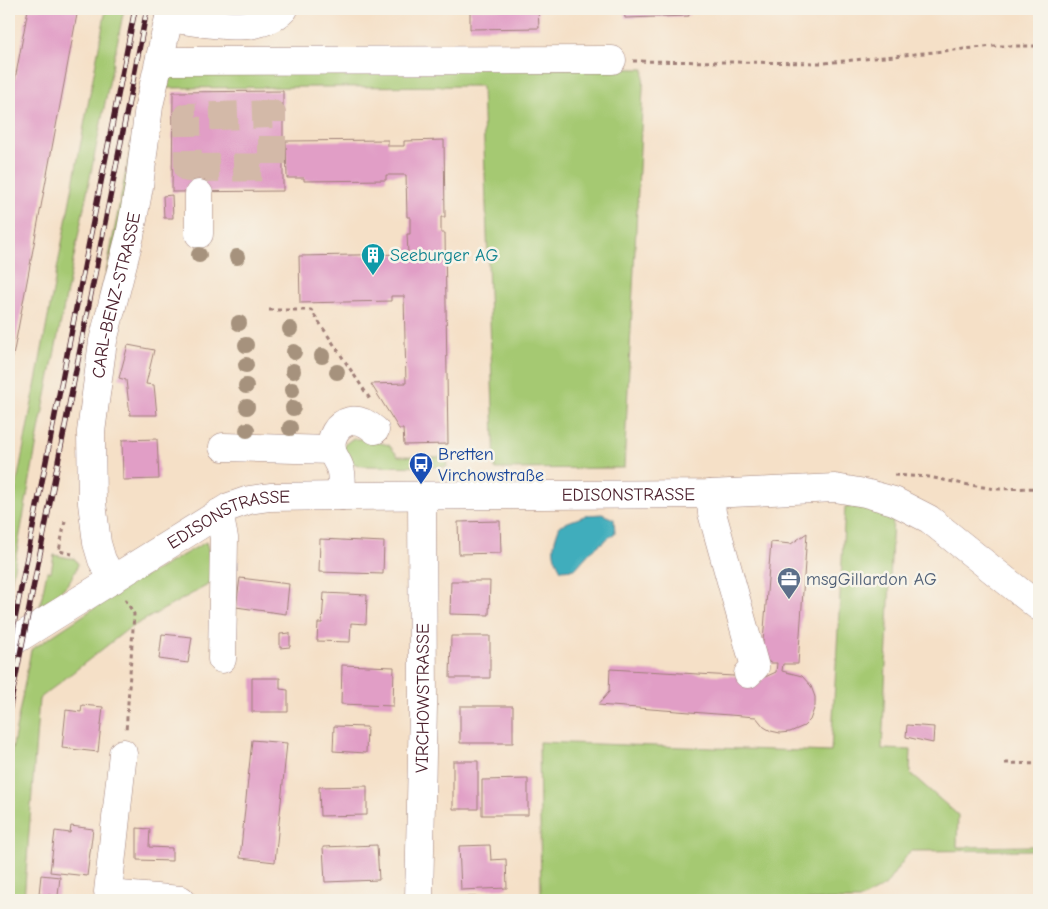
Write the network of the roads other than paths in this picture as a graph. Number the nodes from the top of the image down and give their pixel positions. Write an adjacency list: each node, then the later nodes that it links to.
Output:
1 (284, 9): 2 (street)
2 (170, 14): 4 (street, CARL-BENZ-STRASSE)
3 (612, 60): 4 (street)
4 (160, 61): 14 (street, CARL-BENZ-STRASSE)
5 (199, 194): 6 (street)
6 (199, 234)
7 (374, 417): 9 (street)
8 (222, 447): 9 (street)
9 (332, 450): 11 (street)
10 (710, 494): 12 (street, EDISONSTRASSE); 15 (street, EDISONSTRASSE); 18 (street)
11 (342, 496): 12 (street, EDISONSTRASSE); 13 (street, EDISONSTRASSE)
12 (422, 496): 21 (street, VIRCHOWSTRASSE)
13 (219, 513): 14 (street, EDISONSTRASSE); 17 (street)
14 (113, 580): 16 (street, EDISONSTRASSE)
15 (1039, 607)
16 (9, 644)
17 (222, 659)
18 (748, 674)
19 (123, 753): 20 (street)
20 (181, 900)
21 (419, 900)

